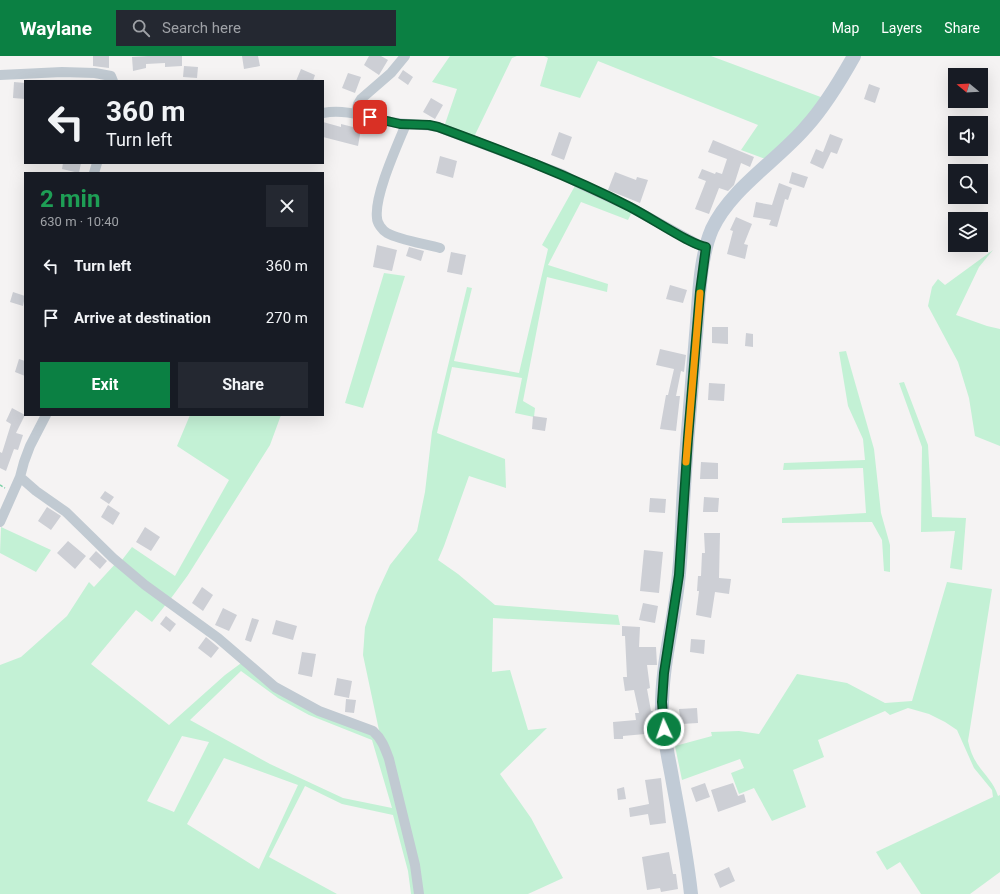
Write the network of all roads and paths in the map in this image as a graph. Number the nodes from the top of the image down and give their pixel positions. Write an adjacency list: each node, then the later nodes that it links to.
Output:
1 (405, 56): 6 (street)
2 (854, 56): 8 (street)
3 (0, 75): 4 (street)
4 (113, 80)
5 (324, 113): 6 (street)
6 (356, 114): 7 (street)
7 (406, 124): 8 (street); 9 (street)
8 (706, 247): 14 (street)
9 (440, 248)
10 (46, 416): 11 (street)
11 (20, 477): 12 (street); 13 (street)
12 (0, 522)
13 (419, 894)
14 (691, 894)

